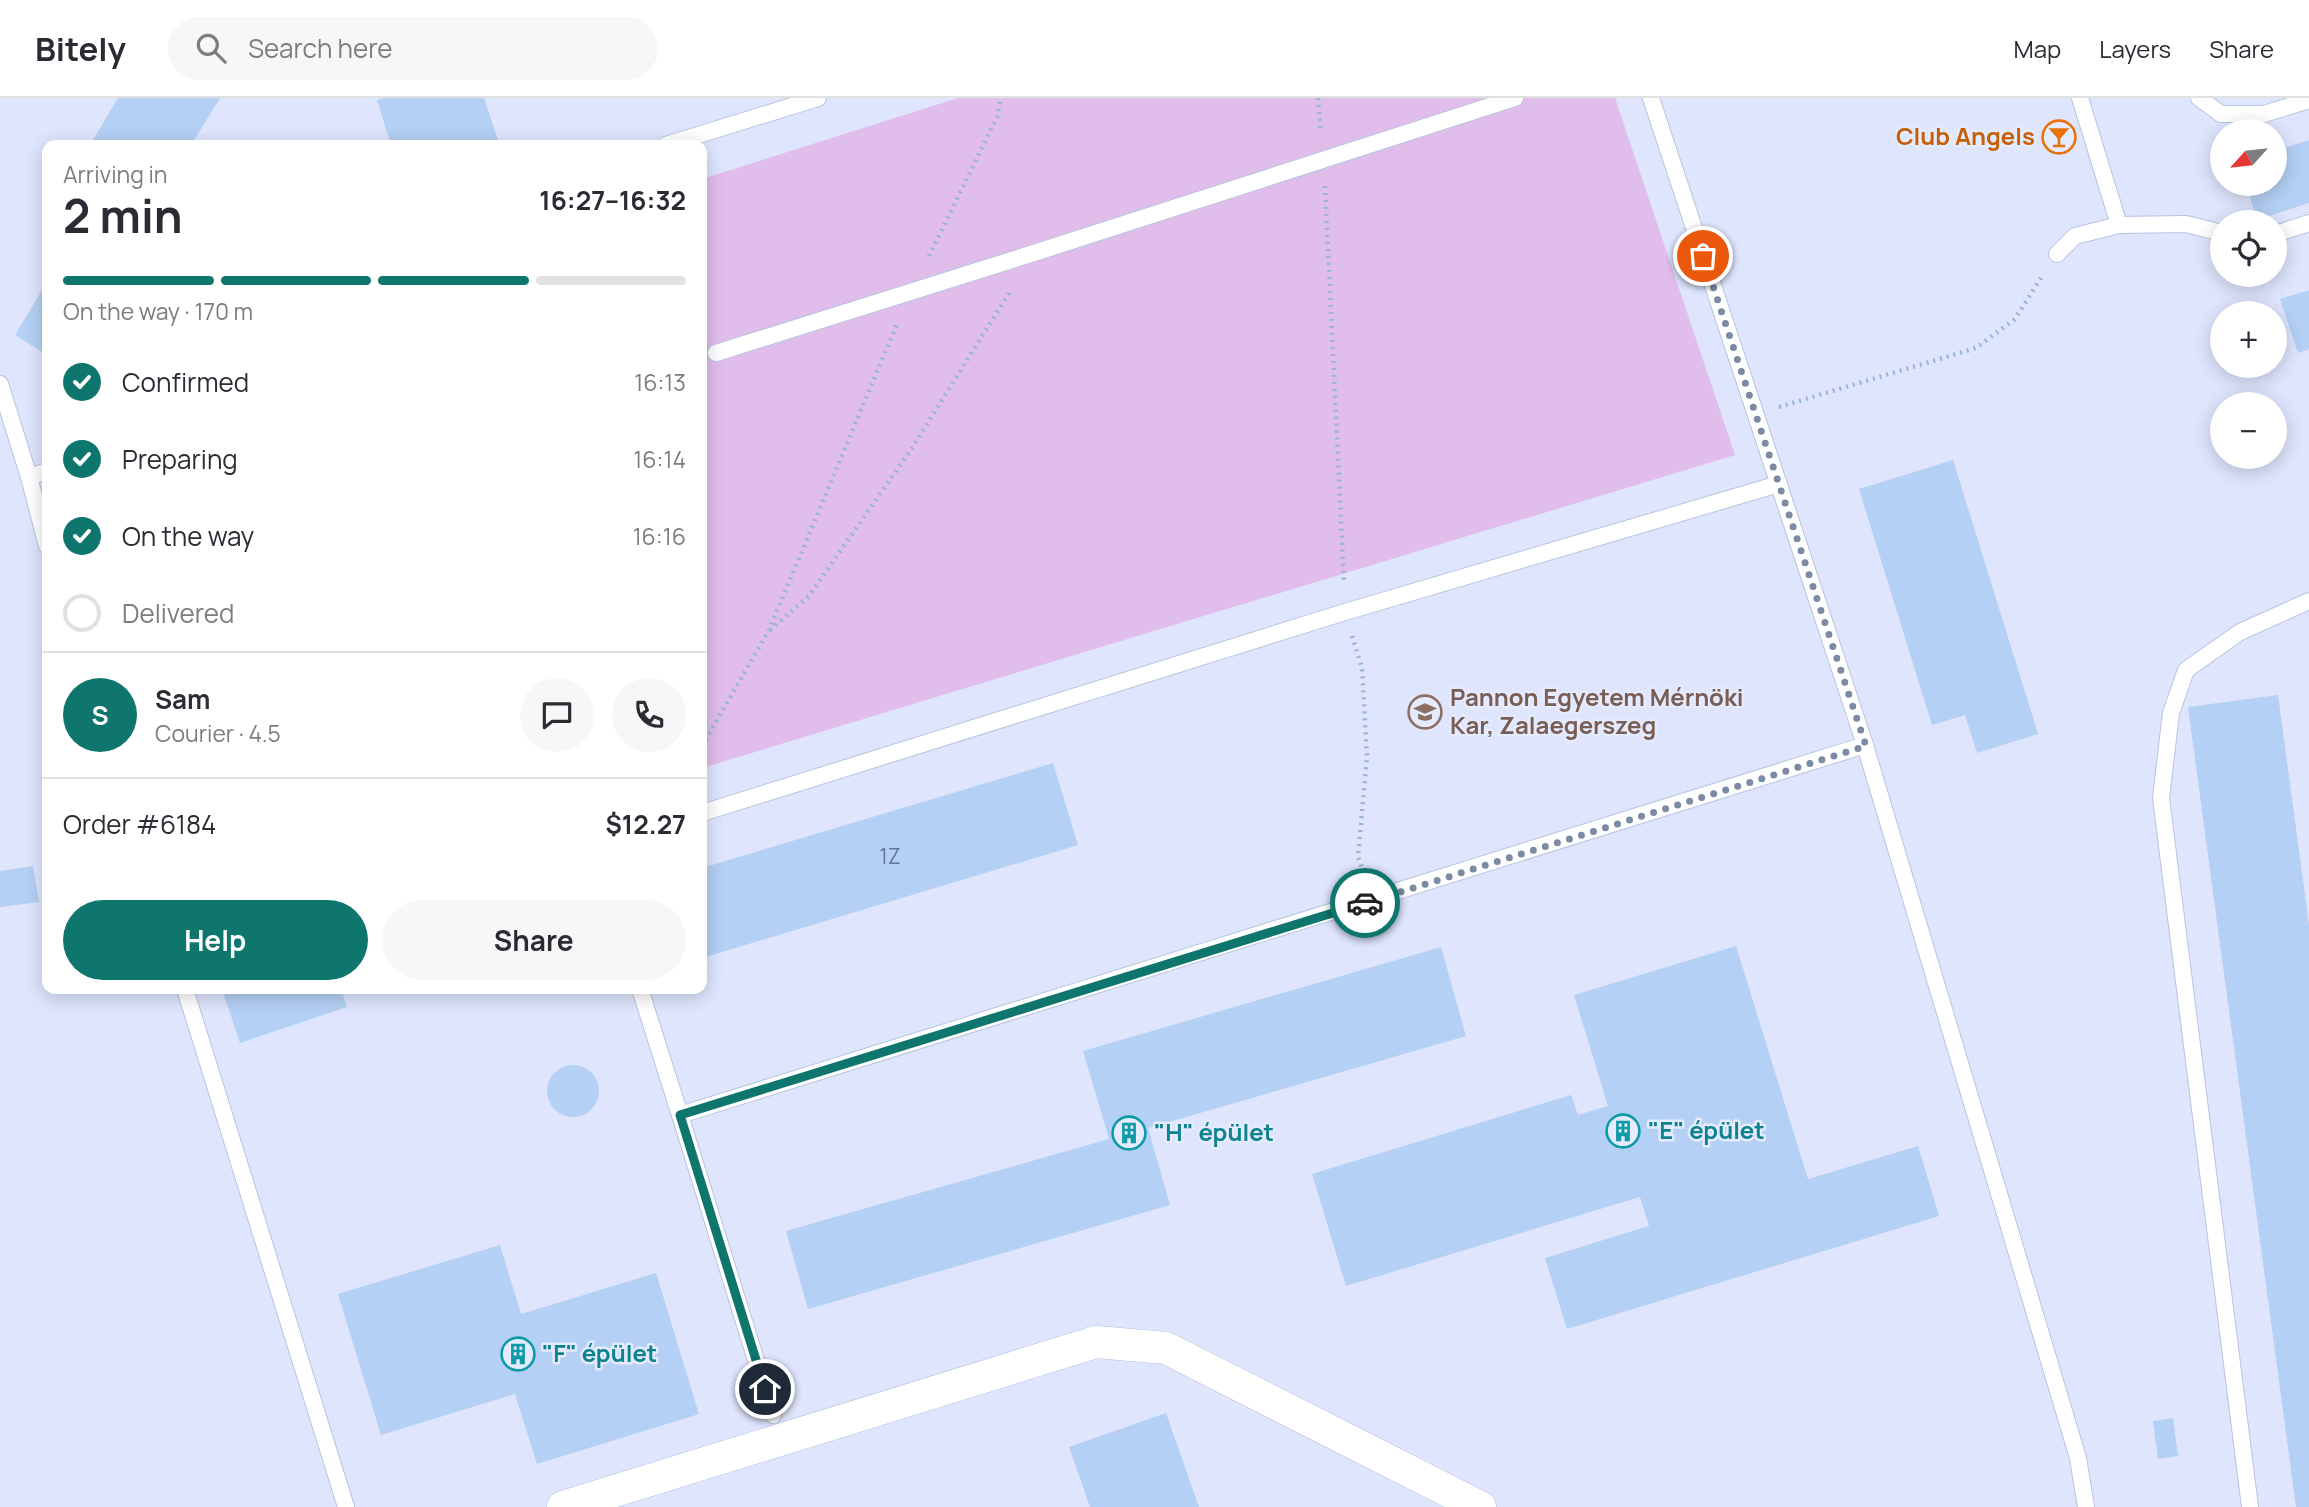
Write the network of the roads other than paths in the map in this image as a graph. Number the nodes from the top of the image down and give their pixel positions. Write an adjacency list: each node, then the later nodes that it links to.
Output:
1 (818, 98): 7 (lane)
2 (1515, 98): 13 (lane)
3 (1651, 98): 17 (lane)
4 (2080, 98): 9 (lane)
5 (2199, 98): 6 (lane)
6 (2309, 100)
7 (682, 140)
8 (2309, 223): 11 (lane)
9 (2119, 225): 10 (lane); 12 (lane)
10 (2210, 230)
11 (2287, 230)
12 (2057, 254)
13 (716, 353)
14 (0, 384): 16 (lane)
15 (42, 473): 16 (lane)
16 (29, 477): 18 (lane)
17 (1779, 484): 20 (lane); 21 (lane)
18 (42, 527)
19 (2309, 601): 30 (lane)
20 (1866, 746): 24 (lane); 29 (lane)
21 (707, 811)
22 (187, 994): 26 (lane)
23 (642, 994): 24 (lane)
24 (680, 1115): 25 (lane)
25 (773, 1415)
26 (346, 1507)
27 (563, 1507): 28 (street)
28 (1479, 1507)
29 (2086, 1507)
30 (2250, 1507)

